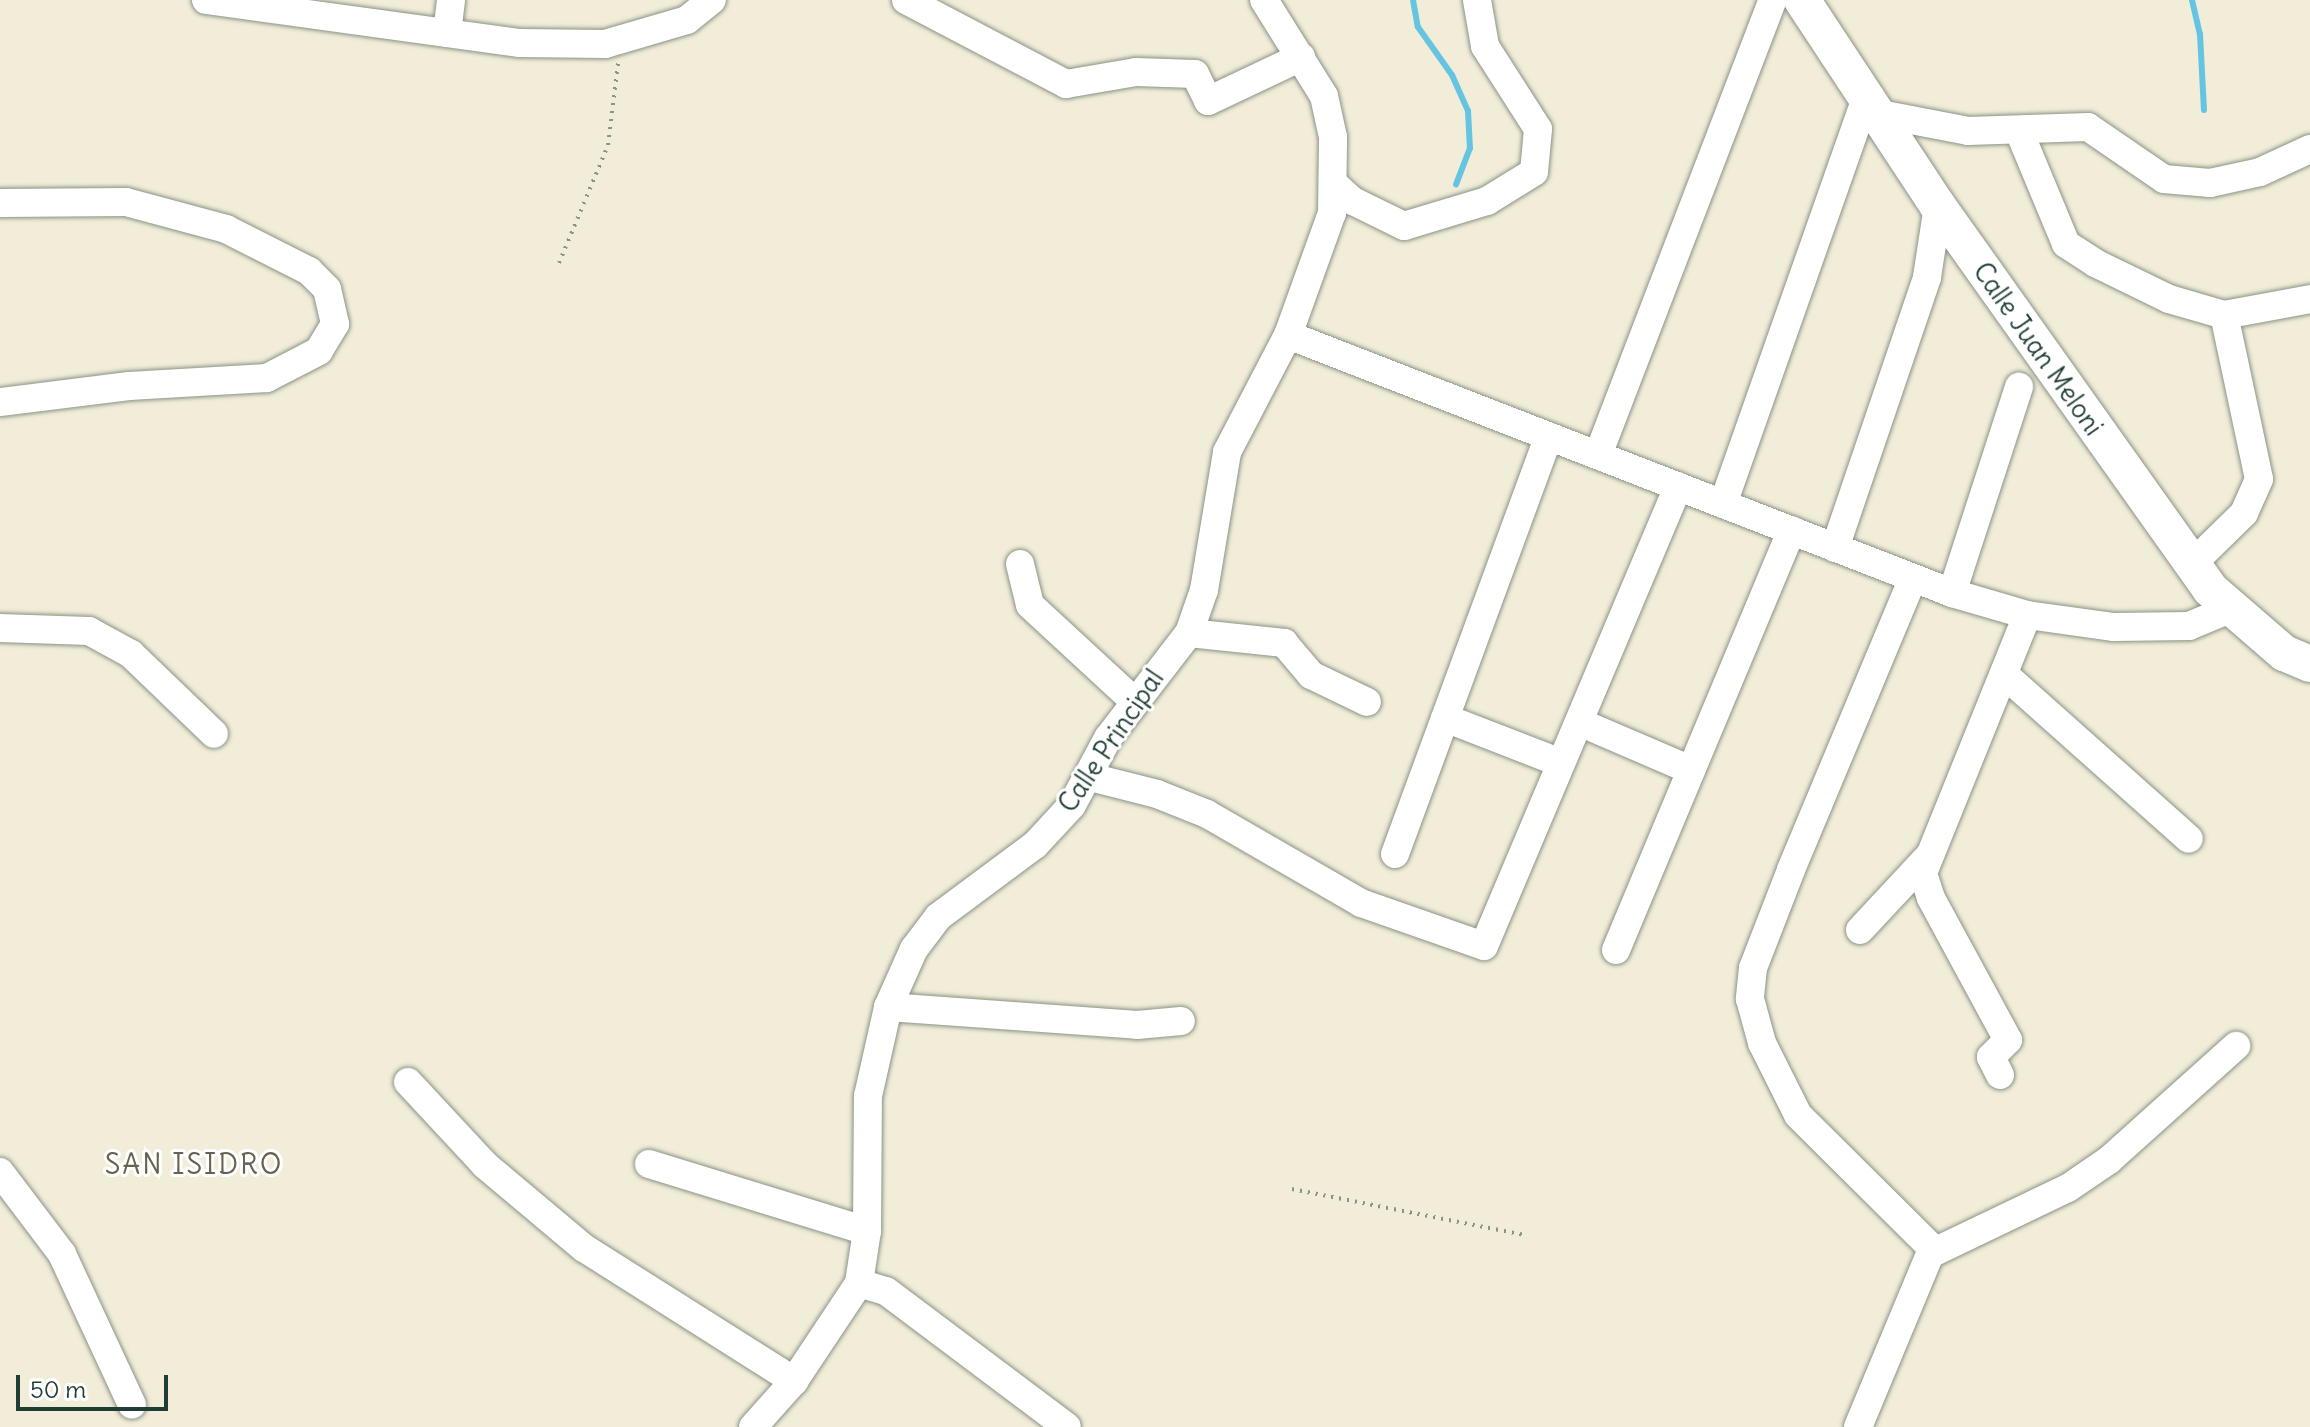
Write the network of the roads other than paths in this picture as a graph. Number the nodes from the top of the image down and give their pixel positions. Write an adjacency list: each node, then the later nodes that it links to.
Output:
1 (206, 0): 9 (street)
2 (451, 0): 9 (street)
3 (712, 0): 9 (street)
4 (906, 0): 10 (street)
5 (1264, 0): 10 (street, Calle Principal)
6 (1477, 0): 14 (street)
7 (1773, 0): 23 (street)
8 (1802, 0): 11 (main road, Calle Juan Meloni)
9 (447, 33)
10 (1301, 57): 14 (street, Calle Principal)
11 (1874, 105): 12 (street); 16 (main road, Calle Juan Meloni); 25 (street)
12 (2019, 131): 13 (street); 18 (street)
13 (2310, 149)
14 (1335, 185): 19 (street, Calle Principal)
15 (0, 203): 21 (street)
16 (1938, 206): 27 (street); 29 (main road, Calle Juan Meloni)
17 (2310, 299): 18 (street)
18 (2224, 315): 29 (street)
19 (1288, 335): 22 (street); 35 (street, Calle Principal)
20 (2019, 387): 31 (street)
21 (0, 402)
22 (1549, 436): 23 (street); 40 (street)
23 (1598, 455): 24 (street)
24 (1678, 486): 25 (street); 41 (street)
25 (1723, 504): 26 (street)
26 (1792, 530): 27 (street); 44 (street)
27 (1835, 548): 30 (street)
28 (1020, 564): 38 (street)
29 (2192, 564): 32 (main road, Calle Juan Meloni)
30 (1913, 578): 31 (street); 59 (street)
31 (1952, 593): 33 (street)
32 (2230, 609): 33 (street); 36 (main road, Calle Juan Meloni)
33 (2027, 615): 37 (street)
34 (0, 628): 42 (street)
35 (1189, 633): 38 (street, Calle Principal); 39 (street)
36 (2310, 664)
37 (2005, 675): 46 (street); 48 (street)
38 (1135, 702): 45 (street, Calle Principal)
39 (1367, 702)
40 (1445, 718): 43 (street); 47 (street)
41 (1579, 722): 43 (street); 44 (street)
42 (214, 734)
43 (1561, 763): 45 (street)
44 (1691, 770): 50 (street)
45 (1090, 777): 51 (street, Calle Principal)
46 (2189, 839)
47 (1395, 854)
48 (1929, 856): 49 (street); 54 (street)
49 (1860, 930)
50 (1616, 950)
51 (888, 1007): 52 (street); 58 (street, Calle Principal)
52 (1181, 1021)
53 (2236, 1046): 59 (street)
54 (2000, 1075)
55 (408, 1082): 61 (street)
56 (649, 1164): 58 (street)
57 (0, 1172): 62 (street)
58 (867, 1231): 60 (street, Calle Principal)
59 (1934, 1250): 65 (street)
60 (859, 1283): 61 (street, Calle Principal); 64 (street)
61 (794, 1381): 63 (street, Calle Principal)
62 (132, 1405)
63 (753, 1427)
64 (1067, 1427)
65 (1858, 1427)

